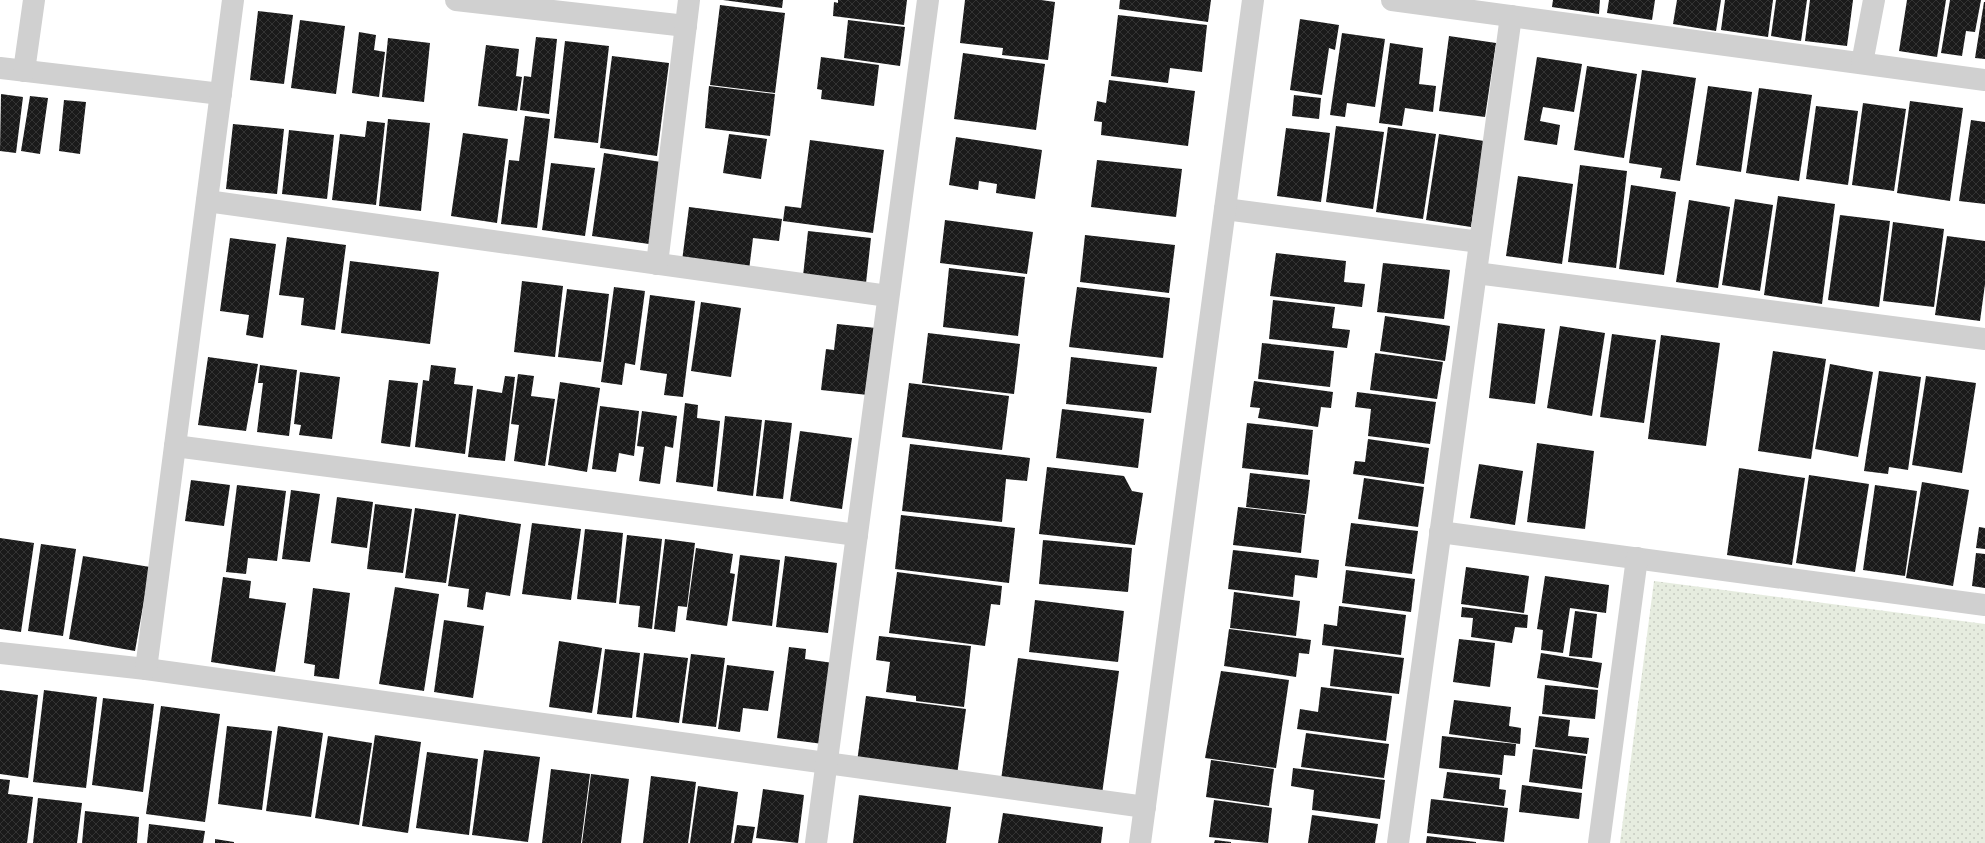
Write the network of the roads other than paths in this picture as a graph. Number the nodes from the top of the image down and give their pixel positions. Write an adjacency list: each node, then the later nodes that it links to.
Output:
1 (34, 0): 13 (street)
2 (233, 0): 15 (street)
3 (689, 0): 10 (street)
4 (928, 0): 21 (street)
5 (1252, 0): 17 (street)
6 (1392, 0): 9 (street)
7 (1874, 0): 11 (street)
8 (470, 1): 10 (street)
9 (1511, 16): 11 (street); 18 (street)
10 (686, 26): 19 (street)
11 (1862, 63): 14 (street)
12 (0, 68): 13 (street)
13 (24, 71): 15 (street)
14 (1985, 80)
15 (221, 94): 16 (street)
16 (207, 201): 19 (street); 23 (street)
17 (1224, 209): 18 (street); 31 (street)
18 (1480, 242): 20 (street)
19 (657, 264): 21 (street)
20 (1476, 273): 22 (street); 24 (street)
21 (888, 296): 25 (street)
22 (1985, 340)
23 (175, 446): 25 (street); 29 (street)
24 (1440, 532): 26 (street); 34 (street)
25 (857, 535): 30 (street)
26 (1637, 558): 27 (street); 35 (street)
27 (1985, 605)
28 (0, 652): 29 (street)
29 (146, 669): 30 (street)
30 (827, 763): 31 (street); 32 (street)
31 (1145, 807): 33 (street)
32 (816, 843)
33 (1140, 843)
34 (1398, 843)
35 (1599, 843)

